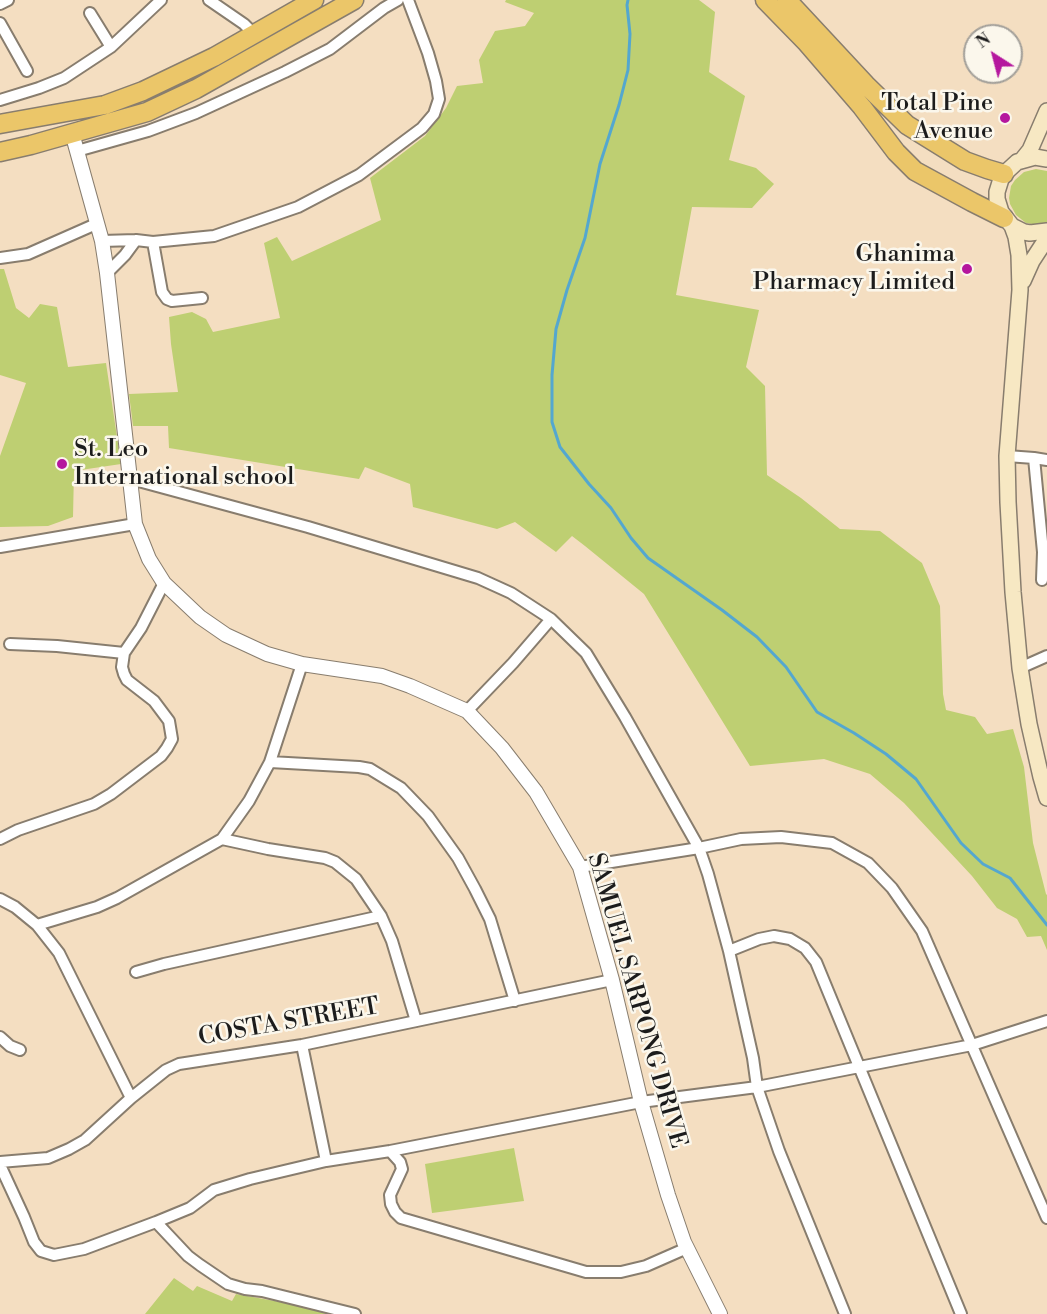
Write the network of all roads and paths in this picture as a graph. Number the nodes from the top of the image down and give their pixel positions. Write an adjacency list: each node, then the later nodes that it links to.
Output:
1 (8, 0): 10 (street)
2 (160, 0): 14 (street)
3 (209, 0): 13 (street)
4 (314, 0): 13 (main road)
5 (354, 0): 19 (main road)
6 (398, 0): 21 (street)
7 (408, 0): 31 (street)
8 (765, 0): 25 (main road)
9 (787, 0): 24 (main road)
10 (0, 4)
11 (90, 13): 14 (street)
12 (0, 23): 15 (street)
13 (254, 34): 18 (main road)
14 (111, 47): 16 (street)
15 (27, 71)
16 (0, 100)
17 (1047, 112): 23 (main road)
18 (0, 124)
19 (72, 134): 20 (main road); 21 (street, SAMUEL SARPONG DRIVE)
20 (0, 152)
21 (77, 152): 26 (street, SAMUEL SARPONG DRIVE)
22 (1047, 159): 23 (main road)
23 (1022, 160): 24 (main road)
24 (1004, 174): 25 (main road)
25 (1008, 222): 27 (main road); 34 (main road)
26 (96, 224): 30 (street, SAMUEL SARPONG DRIVE); 32 (street)
27 (1047, 231)
28 (1047, 238): 34 (main road)
29 (136, 240): 30 (street); 31 (street); 33 (street)
30 (102, 241): 33 (street, SAMUEL SARPONG DRIVE)
31 (153, 242): 35 (street)
32 (0, 258)
33 (107, 273): 39 (street, SAMUEL SARPONG DRIVE)
34 (1020, 290): 36 (main road)
35 (202, 298)
36 (1008, 456): 37 (street); 49 (main road)
37 (1034, 458): 38 (street); 42 (street)
38 (1047, 460)
39 (131, 479): 40 (street, SAMUEL SARPONG DRIVE); 44 (street)
40 (135, 524): 41 (street); 43 (street, SAMUEL SARPONG DRIVE)
41 (0, 547)
42 (1042, 580)
43 (164, 583): 46 (street); 48 (street, SAMUEL SARPONG DRIVE)
44 (551, 619): 50 (street); 55 (street)
45 (10, 644): 46 (street)
46 (124, 653): 53 (street)
47 (1047, 656): 49 (street)
48 (302, 664): 50 (street, SAMUEL SARPONG DRIVE); 51 (street)
49 (1020, 668): 52 (main road)
50 (467, 711): 56 (street, SAMUEL SARPONG DRIVE)
51 (270, 762): 54 (street); 63 (street)
52 (1047, 798)
53 (0, 839)
54 (222, 839): 58 (street); 59 (street)
55 (699, 848): 56 (street); 60 (street); 68 (street)
56 (580, 867): 62 (street, SAMUEL SARPONG DRIVE)
57 (0, 899): 59 (street)
58 (381, 916): 61 (street); 65 (street)
59 (37, 925): 72 (street)
60 (729, 951): 70 (street); 71 (street)
61 (136, 972)
62 (612, 980): 63 (street, COSTA STREET); 73 (street, SAMUEL SARPONG DRIVE)
63 (515, 1000): 65 (street, COSTA STREET)
64 (1047, 1020): 68 (street)
65 (416, 1021): 67 (street, COSTA STREET)
66 (0, 1037): 69 (street)
67 (302, 1045): 72 (street, COSTA STREET); 75 (street)
68 (972, 1045): 70 (street); 77 (street)
69 (20, 1050)
70 (860, 1066): 71 (street); 83 (street)
71 (757, 1087): 73 (street); 82 (street)
72 (131, 1098): 76 (street, COSTA STREET)
73 (641, 1102): 74 (street); 79 (street, SAMUEL SARPONG DRIVE)
74 (390, 1151): 75 (street); 79 (street)
75 (326, 1161): 78 (street)
76 (0, 1164): 78 (street)
77 (1047, 1218)
78 (156, 1222): 80 (street)
79 (687, 1248): 81 (street, SAMUEL SARPONG DRIVE)
80 (355, 1314)
81 (720, 1314)
82 (845, 1314)
83 (962, 1314)

